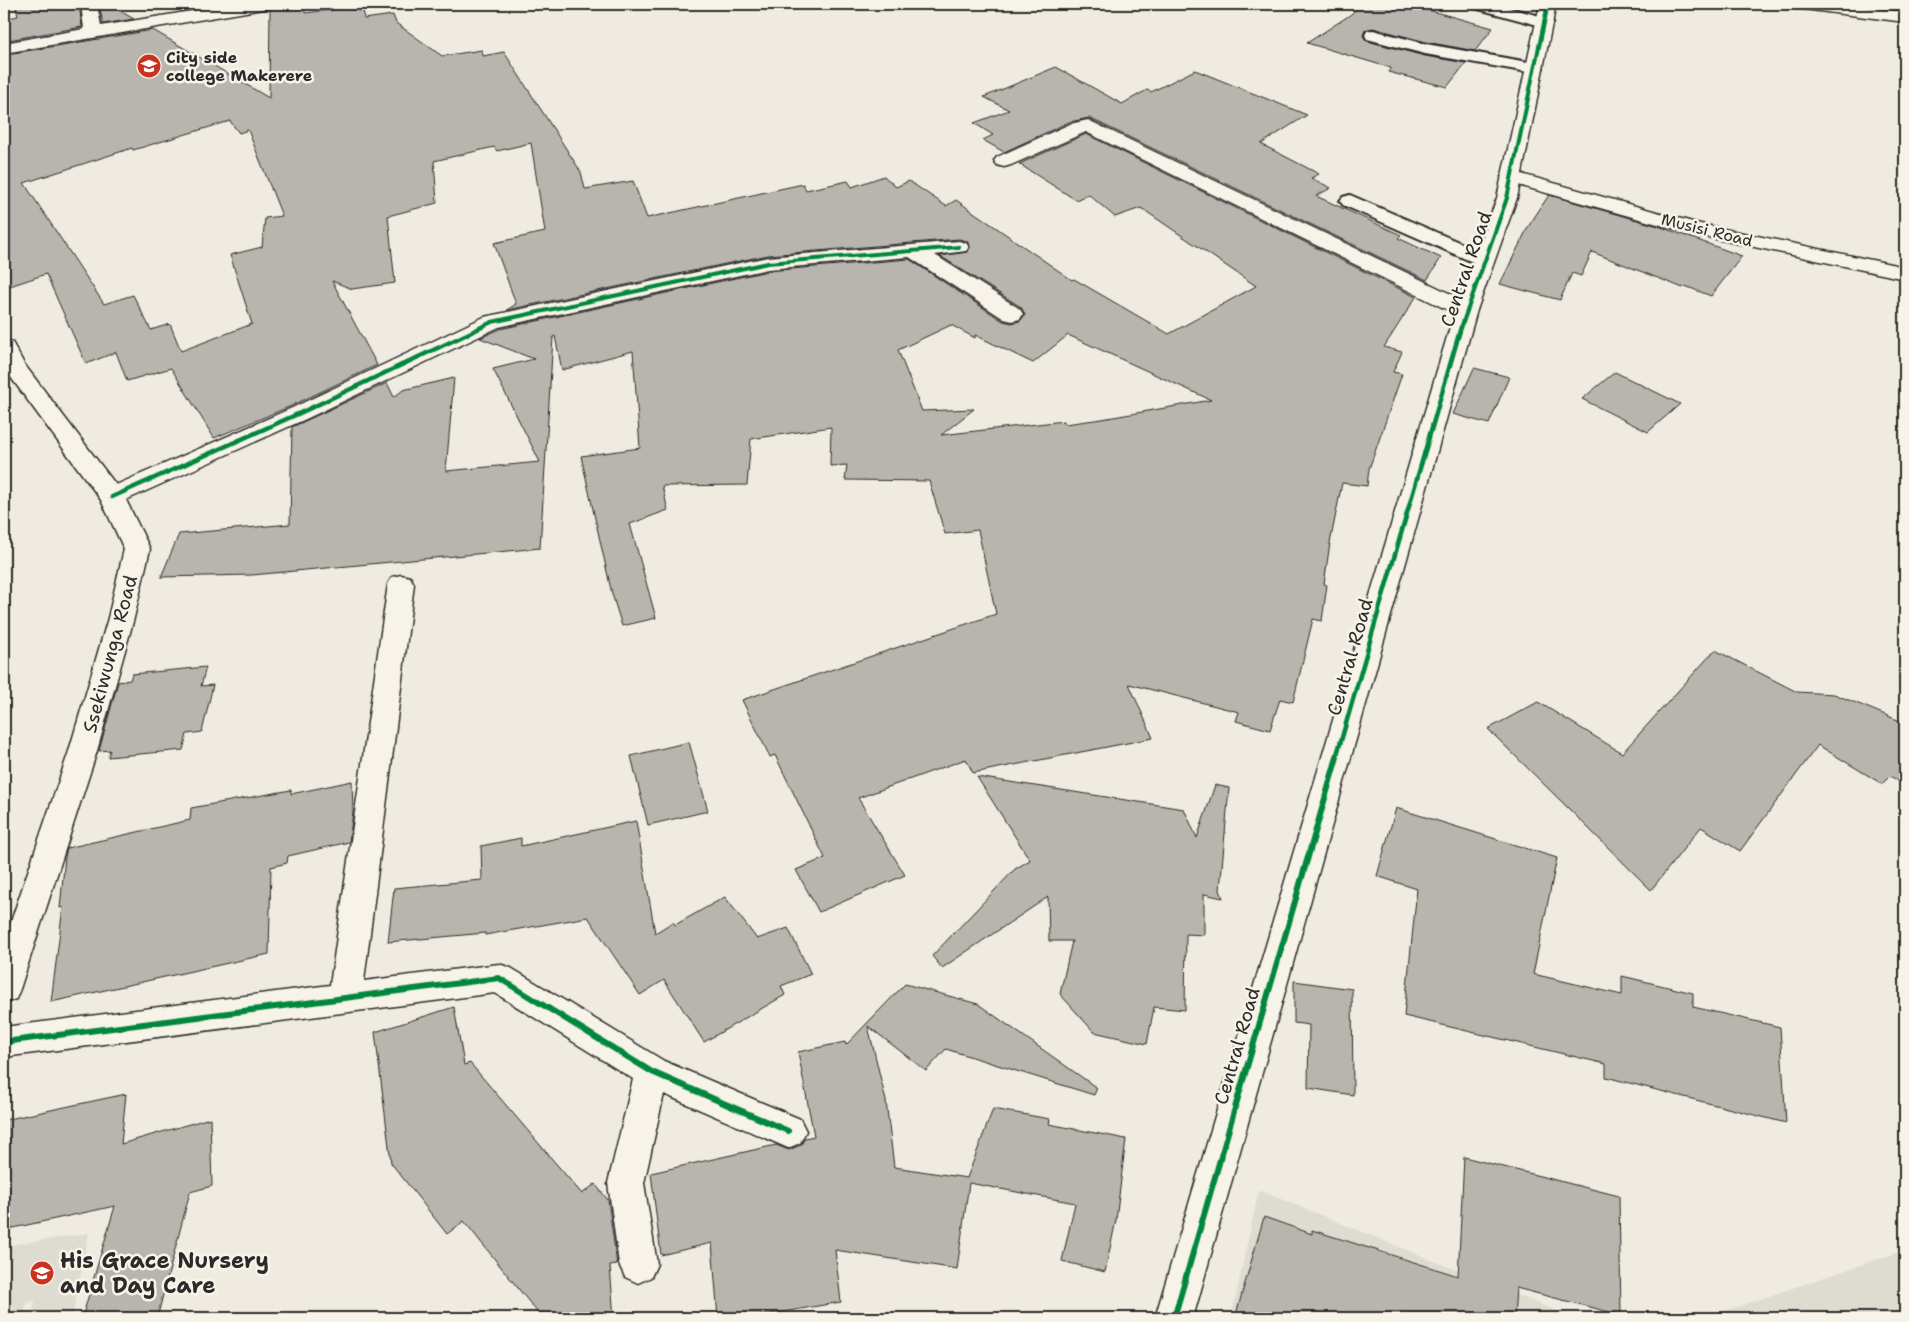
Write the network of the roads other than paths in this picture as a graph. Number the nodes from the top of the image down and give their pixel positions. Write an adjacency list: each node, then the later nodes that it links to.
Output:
1 (89, 4): 7 (street)
2 (263, 4): 7 (street)
3 (1477, 4): 5 (lane)
4 (1803, 4): 6 (street)
5 (1546, 13): 10 (street, Central Road)
6 (1905, 17)
7 (92, 33): 9 (street)
8 (1373, 35): 10 (lane)
9 (4, 48)
10 (1534, 68): 12 (street, Central Road)
11 (1004, 161): 18 (street)
12 (1511, 177): 16 (street, Central Road); 17 (street, Musisi Road)
13 (1350, 201): 16 (lane)
14 (959, 247): 15 (street)
15 (912, 250): 19 (street); 21 (street)
16 (1484, 260): 18 (street, Central Road)
17 (1905, 273)
18 (1466, 310): 29 (street, Central Road)
19 (1012, 314)
20 (4, 347): 21 (street, Ssekiwunga Road)
21 (112, 497): 23 (street, Ssekiwunga Road)
22 (402, 584): 24 (street)
23 (4, 989)
24 (345, 998): 25 (street); 26 (street)
25 (4, 1042)
26 (652, 1072): 27 (street); 28 (street)
27 (788, 1130)
28 (638, 1264)
29 (1174, 1318)

